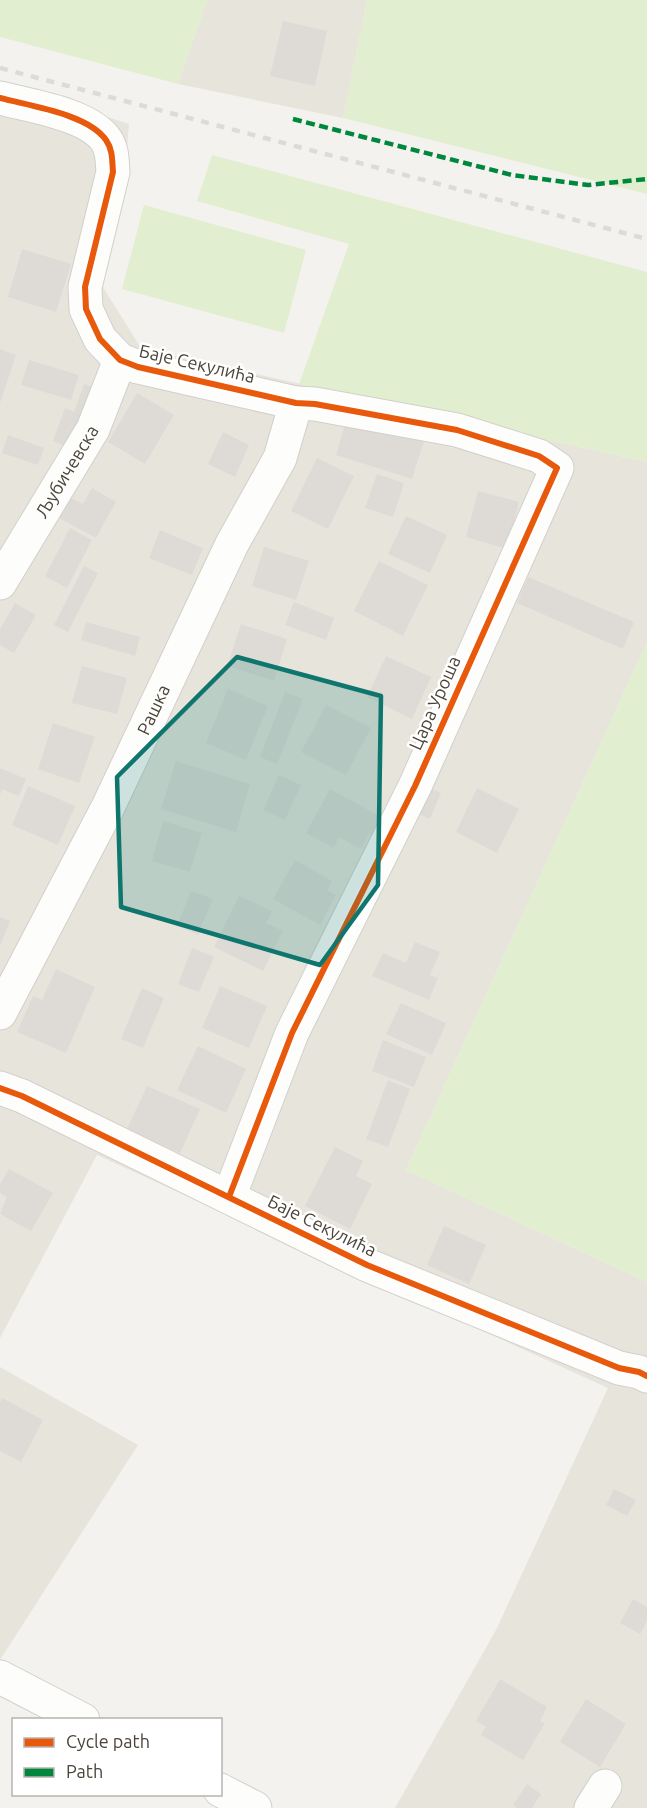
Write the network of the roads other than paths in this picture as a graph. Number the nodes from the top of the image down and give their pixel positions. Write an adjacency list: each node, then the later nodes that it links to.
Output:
1 (0, 98): 2 (street, Баје Секулића)
2 (120, 360): 3 (street, Баје Секулића); 4 (street, Љубичевска)
3 (296, 403): 5 (street, Рашка); 7 (street, Цара Уроша)
4 (2, 577)
5 (0, 1013)
6 (0, 1088): 7 (street, Баје Секулића)
7 (229, 1197): 8 (street, Баје Секулића)
8 (644, 1369)
9 (0, 1677): 10 (street)
10 (81, 1718)
11 (222, 1791): 12 (street)
12 (255, 1808)

